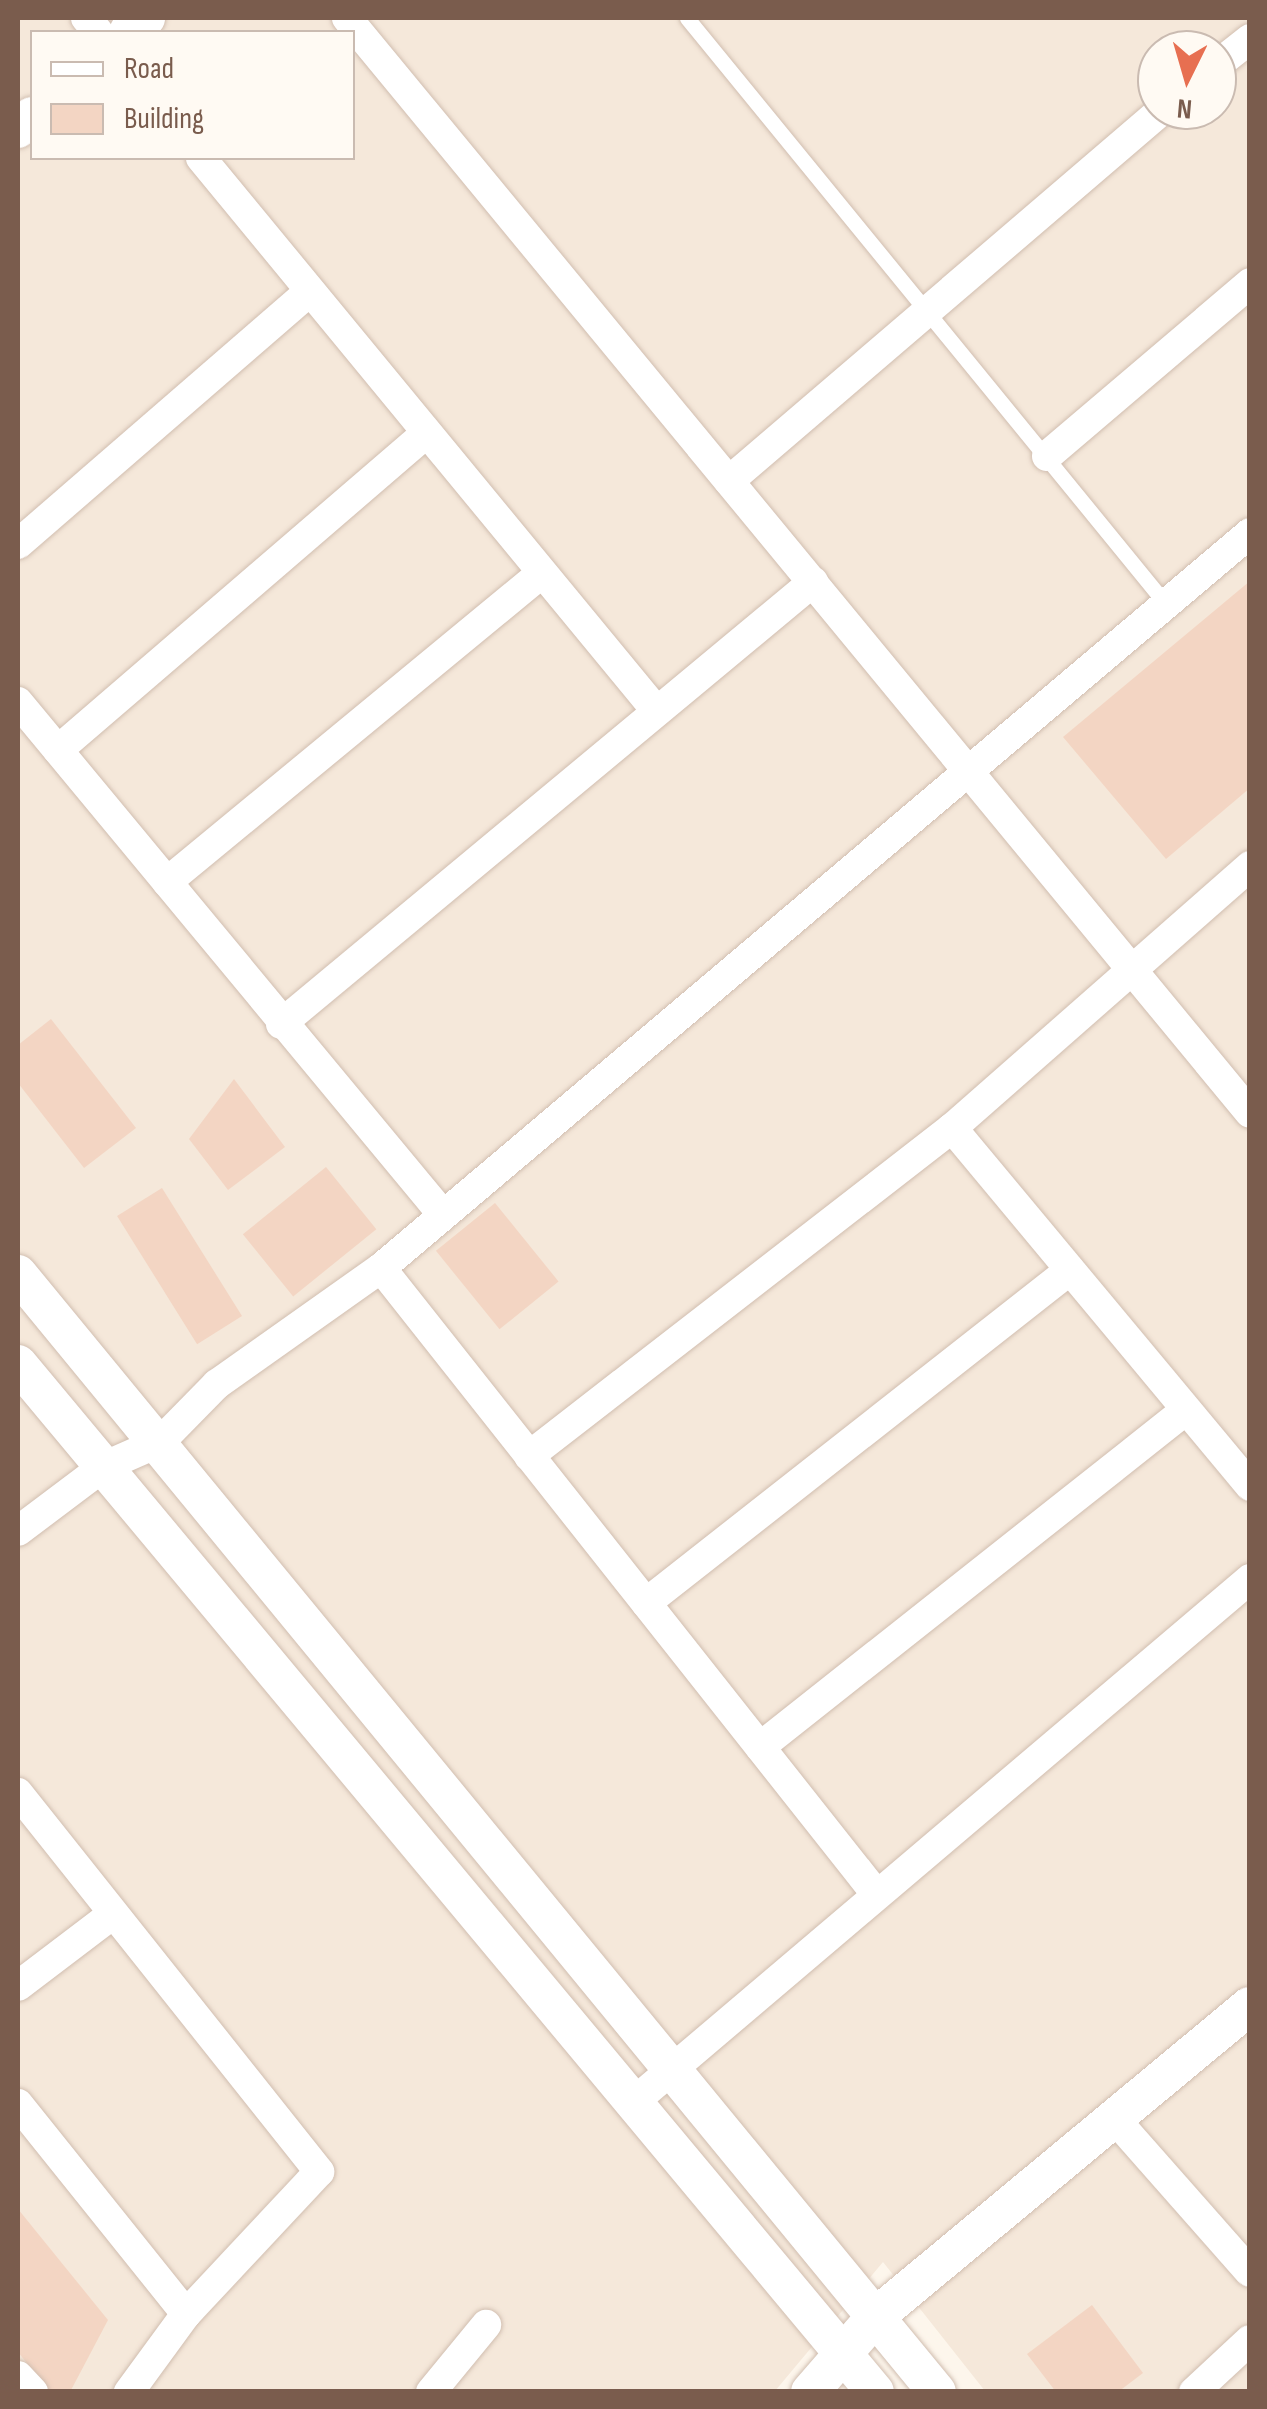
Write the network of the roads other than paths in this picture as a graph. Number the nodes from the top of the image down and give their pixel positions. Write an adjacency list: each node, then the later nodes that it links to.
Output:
1 (347, 18): 10 (street)
2 (687, 18): 7 (lane)
3 (1138, 130): 7 (street)
4 (203, 160): 6 (street)
5 (1250, 283): 9 (street)
6 (310, 291): 8 (street); 12 (street)
7 (927, 306): 9 (lane); 10 (street)
8 (426, 434): 13 (street); 18 (street)
9 (1047, 456): 15 (lane)
10 (729, 481): 14 (street)
11 (1250, 533): 15 (street)
12 (18, 544)
13 (542, 574): 17 (street); 21 (street)
14 (813, 582): 17 (street); 19 (street)
15 (1166, 604): 19 (street)
16 (18, 702): 18 (street)
17 (654, 708): 23 (street)
18 (58, 750): 21 (street)
19 (964, 766): 22 (street); 26 (street)
20 (1250, 866): 22 (street)
21 (167, 882): 23 (street)
22 (1128, 965): 24 (street); 25 (street)
23 (282, 1024): 26 (street)
24 (1250, 1113)
25 (952, 1128): 28 (street); 33 (street)
26 (439, 1210): 27 (street)
27 (381, 1268): 32 (street); 33 (street)
28 (1070, 1270): 31 (street); 38 (street)
29 (18, 1274): 32 (street)
30 (18, 1364): 34 (street)
31 (1186, 1410): 35 (street); 41 (street)
32 (160, 1442): 34 (street); 39 (street)
33 (529, 1456): 38 (street)
34 (103, 1467): 36 (street); 40 (street)
35 (1250, 1486)
36 (18, 1531)
37 (1250, 1580): 43 (street)
38 (646, 1603): 41 (street)
39 (384, 1713): 40 (street); 47 (street)
40 (338, 1746): 48 (street)
41 (760, 1747): 43 (street)
42 (18, 1794): 44 (street)
43 (877, 1894): 47 (street)
44 (113, 1914): 45 (street); 52 (street)
45 (18, 1986)
46 (1250, 2006): 50 (street)
47 (672, 2068): 48 (street); 53 (street)
48 (636, 2100): 56 (street)
49 (18, 2104): 52 (street)
50 (1114, 2118): 51 (street); 53 (street)
51 (1250, 2272)
52 (186, 2314): 59 (street)
53 (875, 2317): 56 (street); 63 (street)
54 (486, 2325): 60 (street)
55 (1250, 2340): 64 (street)
56 (844, 2354): 61 (street); 62 (street)
57 (18, 2376): 58 (street)
58 (34, 2392)
59 (129, 2392)
60 (431, 2392)
61 (810, 2392)
62 (875, 2392)
63 (938, 2392)
64 (1194, 2392)

